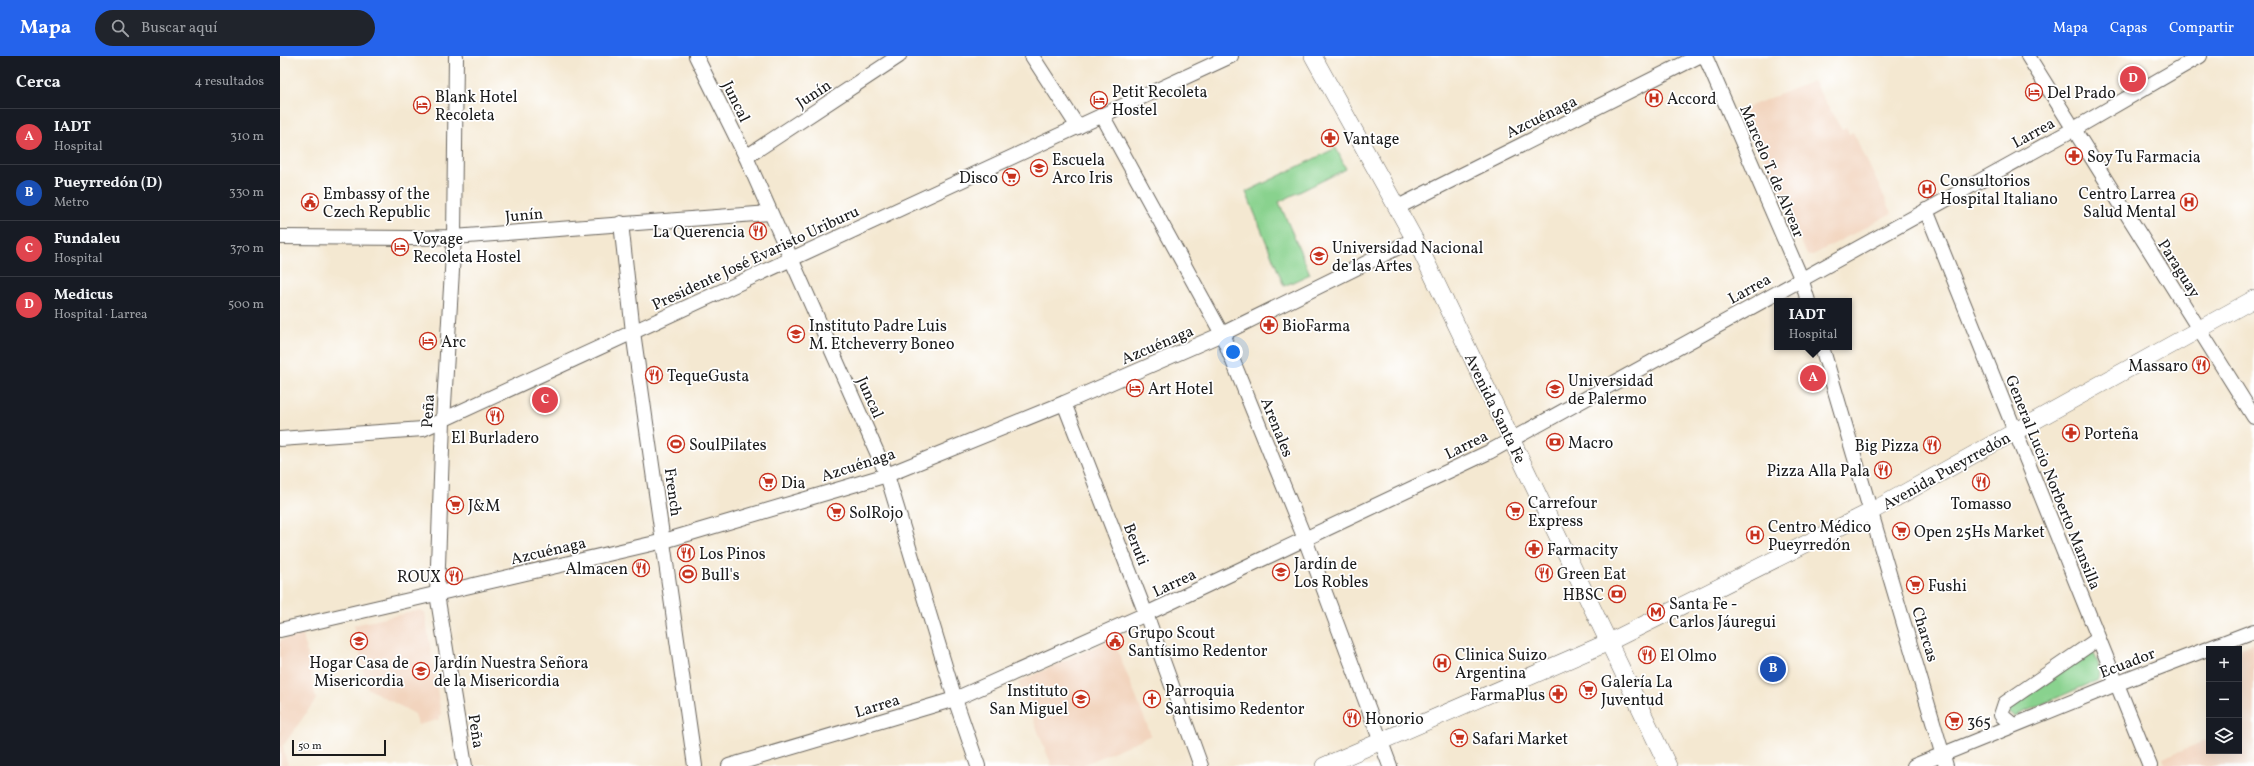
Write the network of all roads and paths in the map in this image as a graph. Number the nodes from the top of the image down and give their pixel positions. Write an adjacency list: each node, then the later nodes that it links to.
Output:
1 (456, 56): 20 (street, Peña)
2 (696, 56): 14 (street, Juncal)
3 (899, 56): 14 (street, Junín)
4 (1032, 56): 12 (street)
5 (1231, 56): 11 (street, Presidente José Evaristo Uriburu)
6 (1313, 56): 15 (main road, Avenida Santa Fe)
7 (1699, 56): 15 (street, Azcuénaga)
8 (1705, 56): 23 (street, Marcelo T. de Alvear)
9 (2028, 56): 13 (street, Paraguay)
10 (2200, 56): 13 (street, Larrea)
11 (1102, 115): 12 (street, Presidente José Evaristo Uriburu); 28 (street, Arenales)
12 (1078, 127): 22 (street, Presidente José Evaristo Uriburu)
13 (2074, 130): 16 (street, Larrea); 26 (street, Paraguay)
14 (746, 157): 17 (street, Juncal)
15 (1398, 207): 21 (main road, Avenida Santa Fe)
16 (1926, 210): 23 (street, Larrea); 33 (street, General Lucio Norberto Mansilla)
17 (770, 213): 18 (street, Junín); 22 (street, Juncal)
18 (621, 223): 20 (street, Junín); 27 (street, French)
19 (280, 237): 20 (street, Junín)
20 (454, 237): 32 (street, Peña)
21 (1415, 239): 28 (street, Azcuénaga); 35 (main road, Avenida Santa Fe)
22 (792, 260): 27 (street, Presidente José Evaristo Uriburu); 36 (street, Juncal)
23 (1801, 278): 24 (street, Marcelo T. de Alvear); 35 (street, Larrea)
24 (1807, 298)
25 (2254, 299): 26 (main road, Avenida Pueyrredón)
26 (2199, 330): 31 (street, Paraguay); 33 (main road, Avenida Pueyrredón)
27 (633, 332): 32 (street, Presidente José Evaristo Uriburu); 39 (street, French)
28 (1222, 334): 30 (street, Azcuénaga); 38 (street, Arenales)
29 (1823, 350): 37 (street)
30 (1064, 403): 36 (street, Azcuénaga); 41 (street, Beruti)
31 (2254, 416)
32 (443, 421): 34 (street, Presidente José Evaristo Uriburu); 40 (street, Peña)
33 (2015, 432): 37 (main road, Avenida Pueyrredón); 44 (street, General Lucio Norberto Mansilla)
34 (280, 439)
35 (1511, 440): 38 (street, Larrea); 45 (main road, Avenida Santa Fe)
36 (887, 475): 39 (street, Azcuénaga); 47 (street, Juncal)
37 (1872, 511): 45 (main road, Avenida Pueyrredón); 50 (street, Charcas)
38 (1305, 539): 41 (street, Larrea); 49 (street, Arenales)
39 (664, 540): 40 (street, Azcuénaga); 52 (street, French)
40 (437, 594): 42 (street, Azcuénaga); 51 (street, Peña)
41 (1146, 614): 47 (street, Larrea); 55 (street, Beruti)
42 (280, 630)
43 (2254, 631): 46 (street, Ecuador)
44 (2098, 639): 46 (street, General Lucio Norberto Mansilla); 48 (street, Ecuador)
45 (1609, 642): 49 (main road, Avenida Pueyrredón); 58 (main road, Avenida Santa Fe)
46 (2116, 684): 48 (street, Ecuador); 60 (street, General Lucio Norberto Mansilla)
47 (955, 699): 53 (street, Larrea); 54 (street, Juncal)
48 (2013, 725): 50 (street, Ecuador)
49 (1381, 742): 56 (main road, Avenida Pueyrredón); 57 (street, Arenales)
50 (1945, 760): 59 (street, Ecuador)
51 (465, 766)
52 (695, 766)
53 (729, 766)
54 (978, 766)
55 (1201, 766)
56 (1324, 766)
57 (1390, 766)
58 (1668, 766)
59 (1914, 766)
60 (2150, 766)

